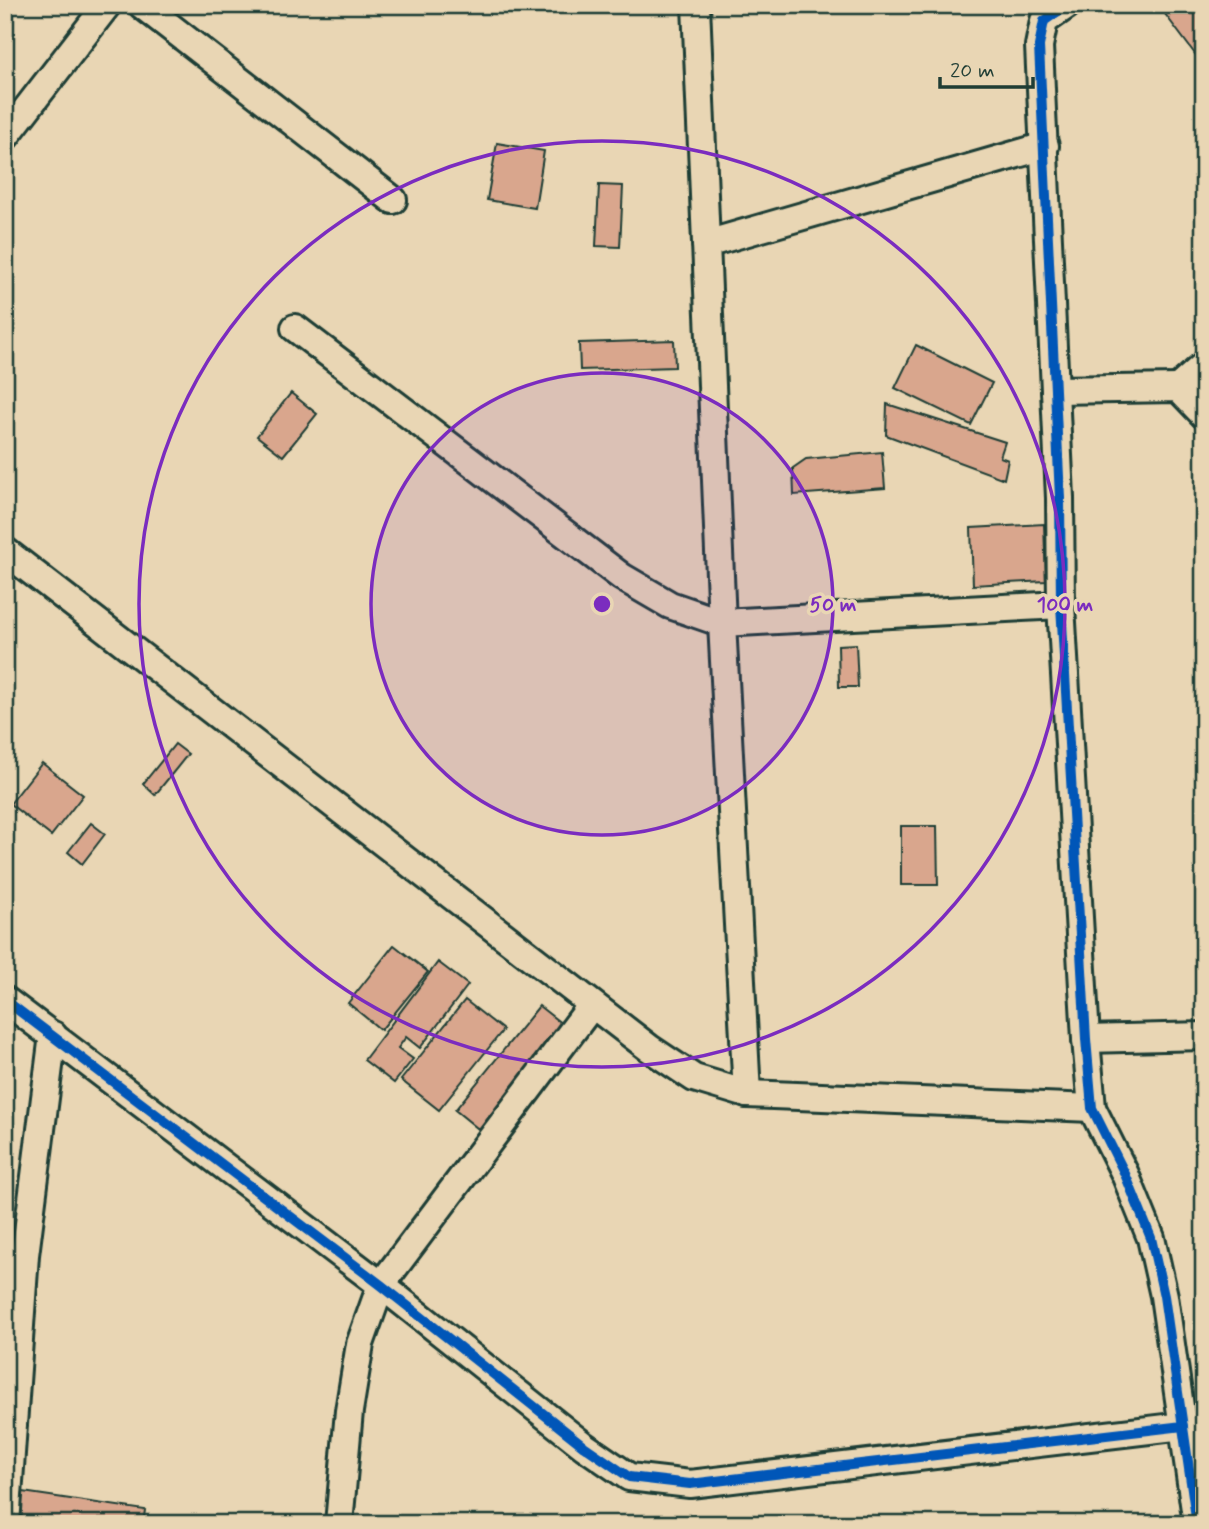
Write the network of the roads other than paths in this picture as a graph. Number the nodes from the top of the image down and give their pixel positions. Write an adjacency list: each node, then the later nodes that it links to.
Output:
1 (107, 5): 5 (street)
2 (142, 5): 7 (street)
3 (696, 5): 8 (street)
4 (1067, 5): 6 (street)
5 (5, 137)
6 (1045, 146): 8 (street); 12 (street)
7 (393, 200)
8 (706, 244): 16 (street)
9 (295, 328): 16 (street)
10 (1204, 365): 11 (street)
11 (1178, 388): 12 (street); 13 (street)
12 (1055, 390): 15 (street)
13 (1204, 415)
14 (5, 551): 18 (street)
15 (1061, 606): 16 (street); 21 (street)
16 (722, 623): 22 (street)
17 (5, 1000): 19 (street)
18 (592, 1004): 22 (street); 25 (street)
19 (53, 1035): 24 (street); 25 (street)
20 (1204, 1037): 21 (street)
21 (1086, 1039): 23 (street)
22 (747, 1094): 23 (street)
23 (1092, 1108): 26 (street)
24 (15, 1254): 27 (street)
25 (381, 1285): 26 (street); 28 (street)
26 (1182, 1426): 29 (street)
27 (6, 1524)
28 (339, 1524)
29 (1197, 1524)

